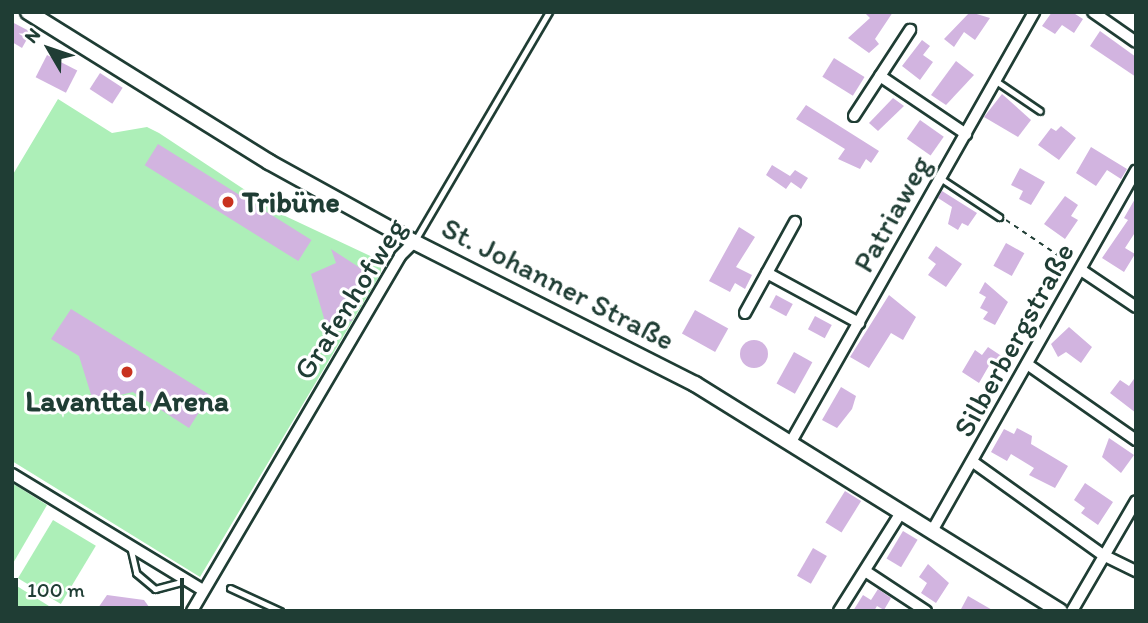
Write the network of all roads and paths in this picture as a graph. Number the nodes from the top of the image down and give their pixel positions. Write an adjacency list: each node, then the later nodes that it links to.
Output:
1 (28, 12): 16 (street, St. Johanner Straße)
2 (549, 12): 16 (lane, Grafenhofweg)
3 (1034, 12): 8 (street, Patriaweg)
4 (1093, 12): 6 (street)
5 (910, 30): 7 (street)
6 (1136, 41)
7 (880, 76): 10 (street); 11 (street)
8 (996, 81): 9 (lane); 11 (street, Patriaweg)
9 (1040, 111)
10 (854, 116)
11 (966, 134): 13 (street, Patriaweg)
12 (1135, 173): 17 (street, Silberbergstraße)
13 (940, 178): 14 (lane); 21 (street, Patriaweg)
14 (999, 217): 17 (path)
15 (795, 222): 18 (street)
16 (414, 242): 23 (street, St. Johanner Straße); 36 (street, Grafenhofweg)
17 (1081, 270): 19 (street); 22 (street, Silberbergstraße)
18 (767, 273): 20 (street); 21 (street)
19 (1136, 307)
20 (745, 313)
21 (859, 323): 23 (street, Patriaweg)
22 (1027, 364): 24 (street); 25 (street, Silberbergstraße)
23 (792, 440): 28 (street, St. Johanner Straße)
24 (1136, 440)
25 (972, 462): 29 (street, Silberbergstraße); 31 (street)
26 (12, 474): 30 (street)
27 (1136, 501): 31 (street)
28 (902, 511): 29 (street, St. Johanner Straße); 32 (street)
29 (932, 531): 41 (street, St. Johanner Straße)
30 (130, 546): 34 (street); 34 (lane)
31 (1103, 555): 33 (street); 42 (street)
32 (865, 571): 39 (street); 40 (street)
33 (1136, 571)
34 (187, 580): 36 (street)
35 (230, 588): 38 (lane)
36 (203, 590): 37 (street, Grafenhofweg)
37 (192, 611)
38 (280, 611)
39 (839, 611)
40 (926, 611)
41 (1060, 611)
42 (1072, 611)

